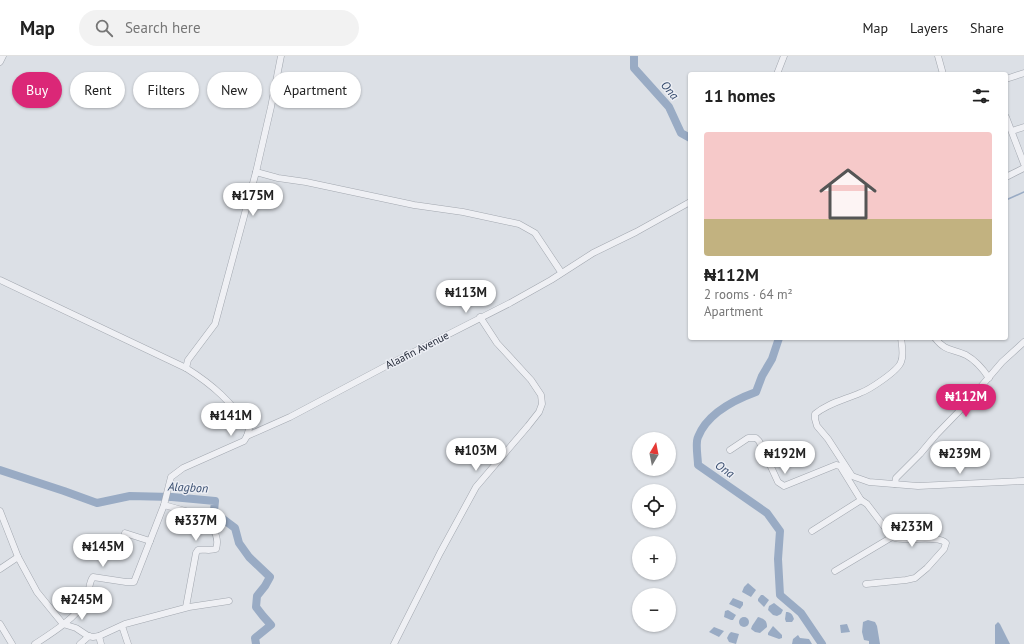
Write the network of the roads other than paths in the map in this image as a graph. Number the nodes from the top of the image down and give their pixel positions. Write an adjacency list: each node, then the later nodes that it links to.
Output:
1 (3, 56): 5 (street)
2 (281, 56): 15 (street)
3 (784, 56): 6 (street)
4 (938, 56): 7 (street)
5 (0, 62)
6 (778, 72)
7 (942, 72)
8 (1024, 73): 9 (street)
9 (1008, 78)
10 (1008, 122): 12 (street)
11 (1024, 127): 12 (street)
12 (1012, 131): 13 (street)
13 (1024, 164)
14 (1024, 168): 16 (street)
15 (256, 172): 18 (street); 24 (street)
16 (1008, 176)
17 (688, 203): 18 (street, Alaafin Avenue)
18 (562, 272): 20 (street, Alaafin Avenue)
19 (0, 280): 24 (street)
20 (480, 317): 26 (street, Alaafin Avenue); 55 (street)
21 (901, 340): 28 (street)
22 (937, 340): 25 (street)
23 (1024, 342): 25 (street)
24 (186, 368): 26 (street)
25 (989, 378): 31 (street)
26 (247, 436): 33 (street, Alaafin Avenue)
27 (730, 450): 30 (street)
28 (857, 477): 30 (street); 31 (street)
29 (1024, 481): 31 (street)
30 (850, 484): 32 (street)
31 (895, 484)
32 (861, 500): 35 (street); 37 (street)
33 (164, 503): 38 (street, Alaafin Avenue); 44 (street)
34 (0, 511): 39 (street)
35 (812, 531)
36 (125, 533): 38 (street)
37 (892, 537): 41 (street); 42 (street)
38 (150, 541): 46 (street, Alaafin Avenue)
39 (18, 557): 40 (street); 46 (street)
40 (0, 569)
41 (835, 572)
42 (866, 584)
43 (229, 601): 44 (street)
44 (186, 608): 47 (street)
45 (0, 624): 50 (street)
46 (63, 624): 48 (street); 51 (street)
47 (122, 626): 49 (street); 54 (street)
48 (88, 636): 49 (street); 52 (street)
49 (99, 636): 53 (street)
50 (12, 644)
51 (35, 644)
52 (80, 644)
53 (101, 644)
54 (128, 644)
55 (394, 644)

